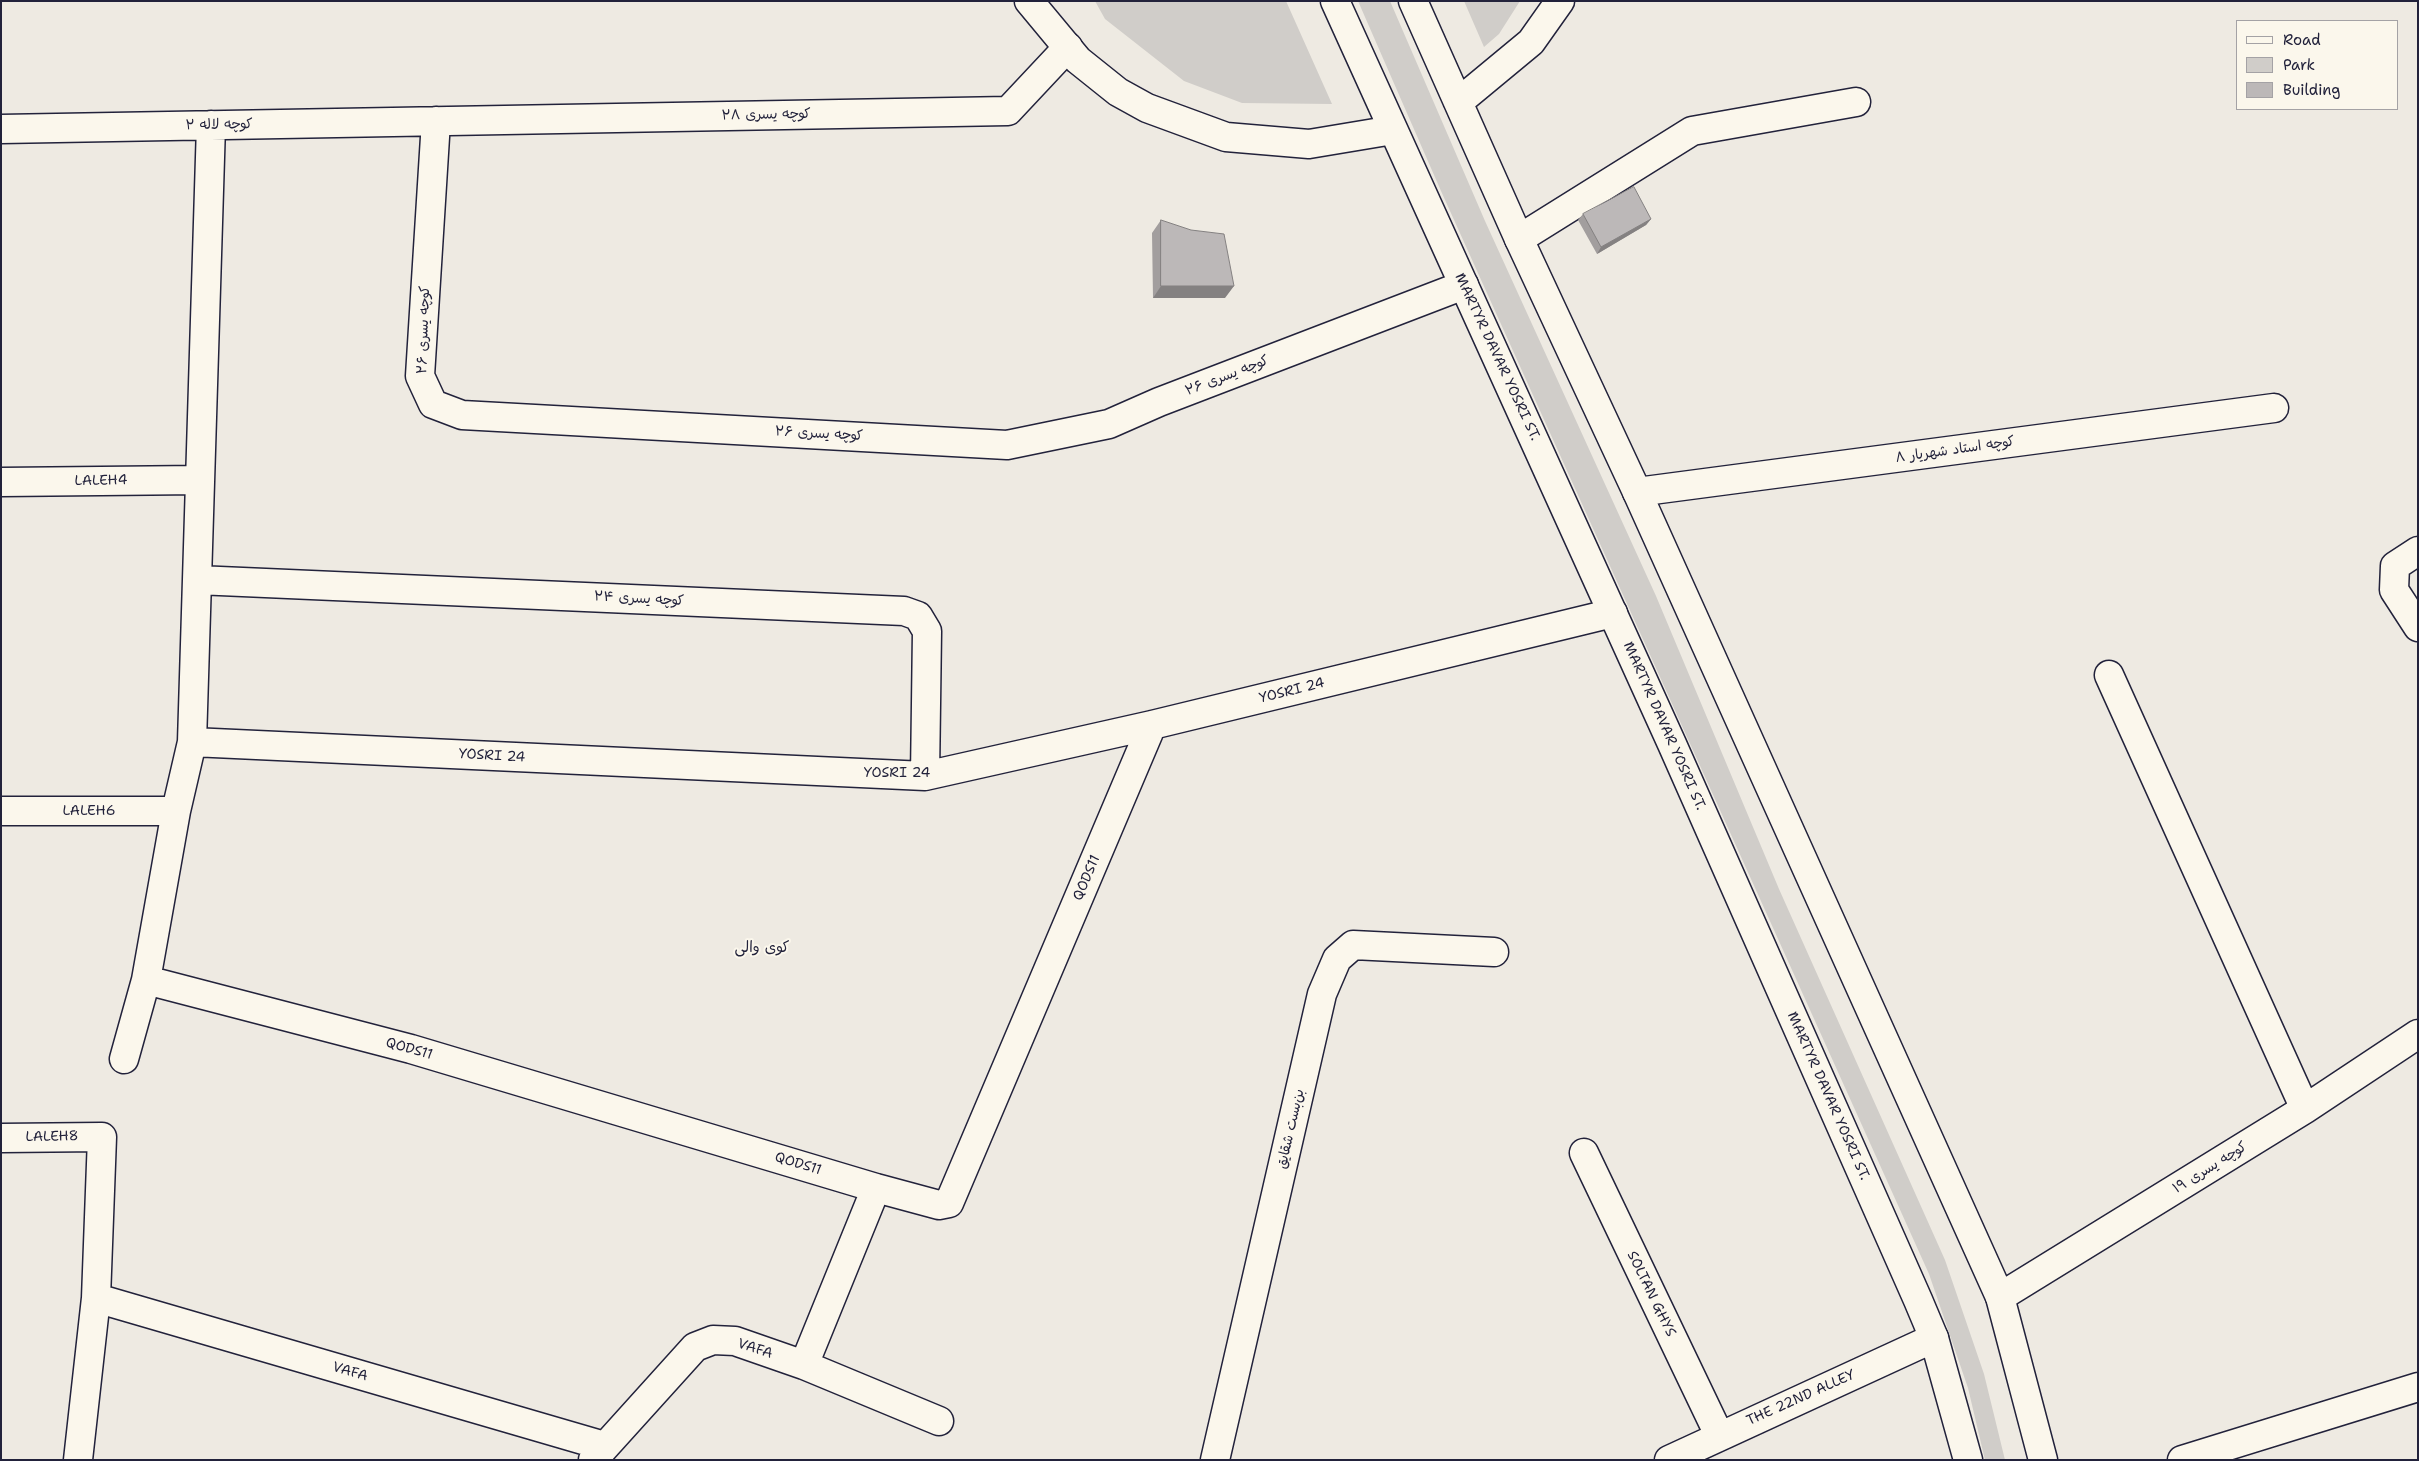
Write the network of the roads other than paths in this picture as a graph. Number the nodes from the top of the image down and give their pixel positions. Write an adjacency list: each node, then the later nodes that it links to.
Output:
1 (1030, 1): 5 (street)
2 (1335, 1): 11 (street, MARTYR DAVAR YOSRI ST.)
3 (1413, 1): 6 (street)
4 (1560, 1): 6 (street)
5 (1068, 47): 8 (street, کوچه یسری ۲۸); 11 (street)
6 (1457, 100): 12 (street)
7 (1856, 102): 12 (street)
8 (436, 121): 9 (street, کوچه لاله ۲); 13 (street, کوچه یسری ۲۶)
9 (212, 125): 10 (street, کوچه لاله ۲); 15 (street)
10 (1, 129)
11 (1393, 130): 13 (street, MARTYR DAVAR YOSRI ST.)
12 (1519, 239): 17 (street)
13 (1464, 285): 20 (street, MARTYR DAVAR YOSRI ST.)
14 (2274, 408): 17 (street, کوچه استاد شهریار ۸)
15 (200, 480): 16 (street, LALEH4); 19 (street)
16 (1, 482)
17 (1636, 492): 37 (street)
18 (2418, 551): 21 (street)
19 (197, 580): 24 (street); 25 (street, کوچه یسری ۲۴)
20 (1613, 613): 23 (street, YOSRI 24); 38 (street, MARTYR DAVAR YOSRI ST.)
21 (2418, 627)
22 (2109, 675): 32 (street)
23 (1152, 725): 25 (street, YOSRI 24); 35 (street, QODS11)
24 (192, 742): 25 (street, YOSRI 24); 27 (street)
25 (925, 776)
26 (1, 811): 27 (street, LALEH6)
27 (176, 811): 29 (street)
28 (1494, 952): 45 (street, بن‌بست شقایق)
29 (146, 980): 31 (street); 35 (street, QODS11)
30 (2418, 1034): 32 (street, کوچه یسری ۱۹)
31 (124, 1058)
32 (2305, 1109): 37 (street, کوچه یسری ۱۹)
33 (1, 1138): 36 (street, LALEH8)
34 (1584, 1153): 42 (street, SOLTAN GHYS)
35 (876, 1188): 39 (street)
36 (96, 1298): 43 (street, VAFA); 44 (street)
37 (2000, 1298): 48 (street)
38 (1934, 1338): 42 (street, THE 22ND ALLEY); 47 (street, MARTYR DAVAR YOSRI ST.)
39 (804, 1365): 41 (street, VAFA); 43 (street, VAFA)
40 (2418, 1387): 49 (street)
41 (939, 1421)
42 (1719, 1435): 46 (street, THE 22ND ALLEY)
43 (598, 1453)
44 (78, 1460)
45 (1215, 1460)
46 (1670, 1460)
47 (1968, 1460)
48 (2043, 1460)
49 (2182, 1460)

